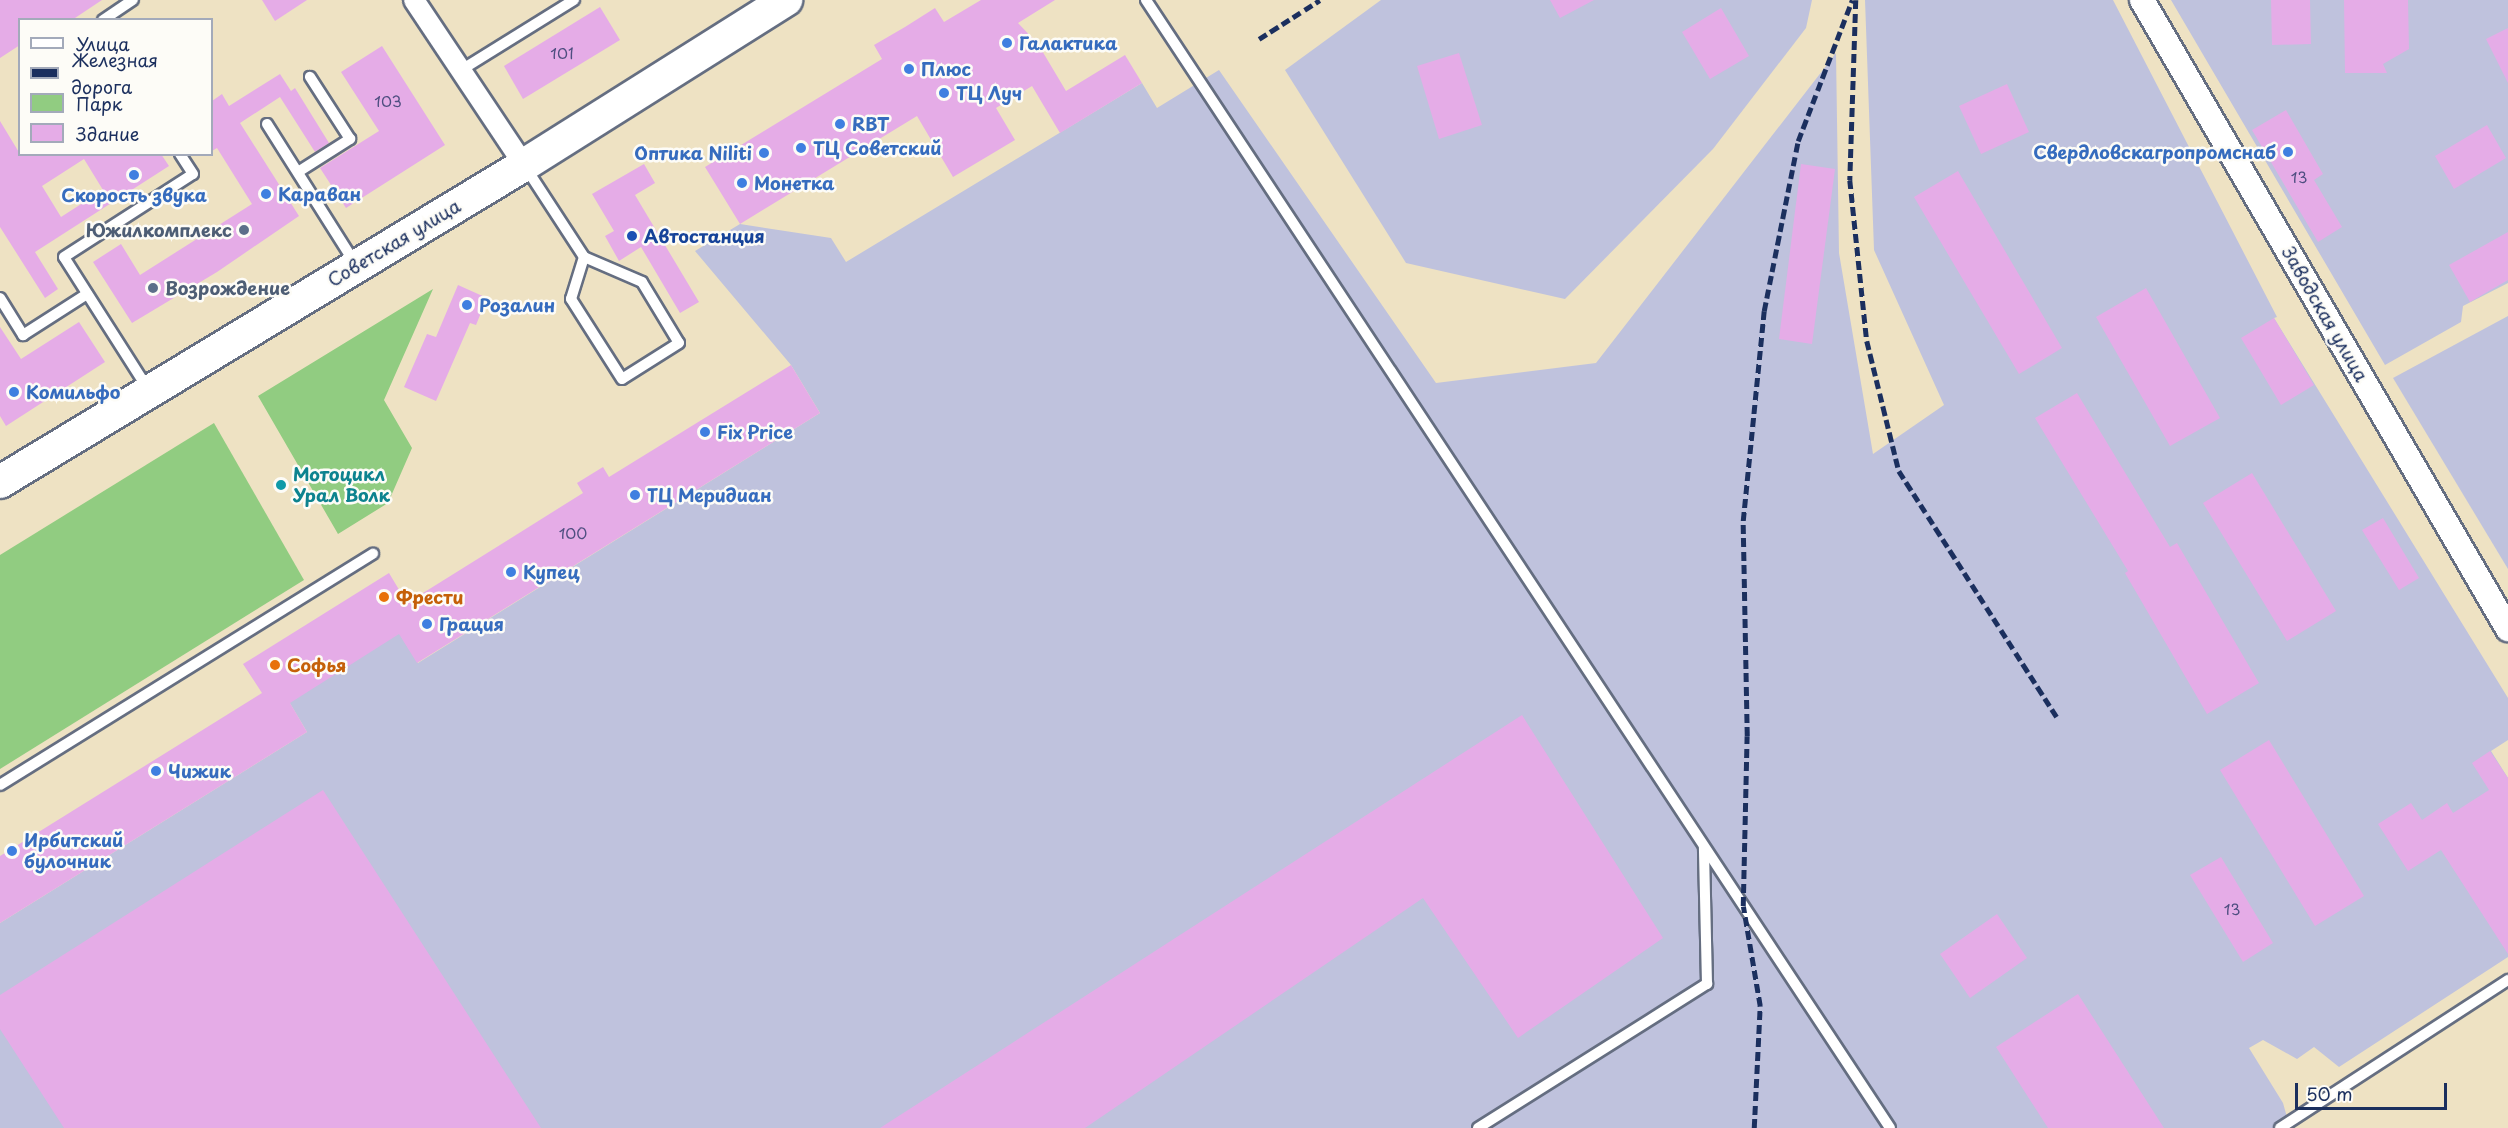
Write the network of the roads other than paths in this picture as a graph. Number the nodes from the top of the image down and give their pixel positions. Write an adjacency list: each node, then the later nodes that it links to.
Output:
1 (133, 0): 7 (lane)
2 (414, 0): 8 (street)
3 (574, 0): 8 (lane)
4 (786, 0): 12 (main road, Советская улица)
5 (1146, 0): 23 (lane)
6 (2142, 0): 21 (street, Заводская улица)
7 (106, 18)
8 (460, 70): 12 (street)
9 (310, 77): 13 (lane)
10 (267, 124): 13 (lane)
11 (181, 156): 16 (lane)
12 (524, 165): 14 (lane); 15 (main road, Советская улица)
13 (298, 172): 15 (lane)
14 (584, 257): 14 (lane)
15 (357, 266): 18 (main road, Советская улица)
16 (87, 294): 17 (lane); 18 (lane)
17 (0, 298)
18 (149, 392): 19 (main road, Советская улица)
19 (0, 482)
20 (373, 554): 22 (lane)
21 (2508, 629)
22 (0, 785)
23 (1704, 847): 26 (lane); 27 (lane)
24 (2508, 980): 25 (lane)
25 (2286, 1126)
26 (1478, 1128)
27 (1890, 1128)

